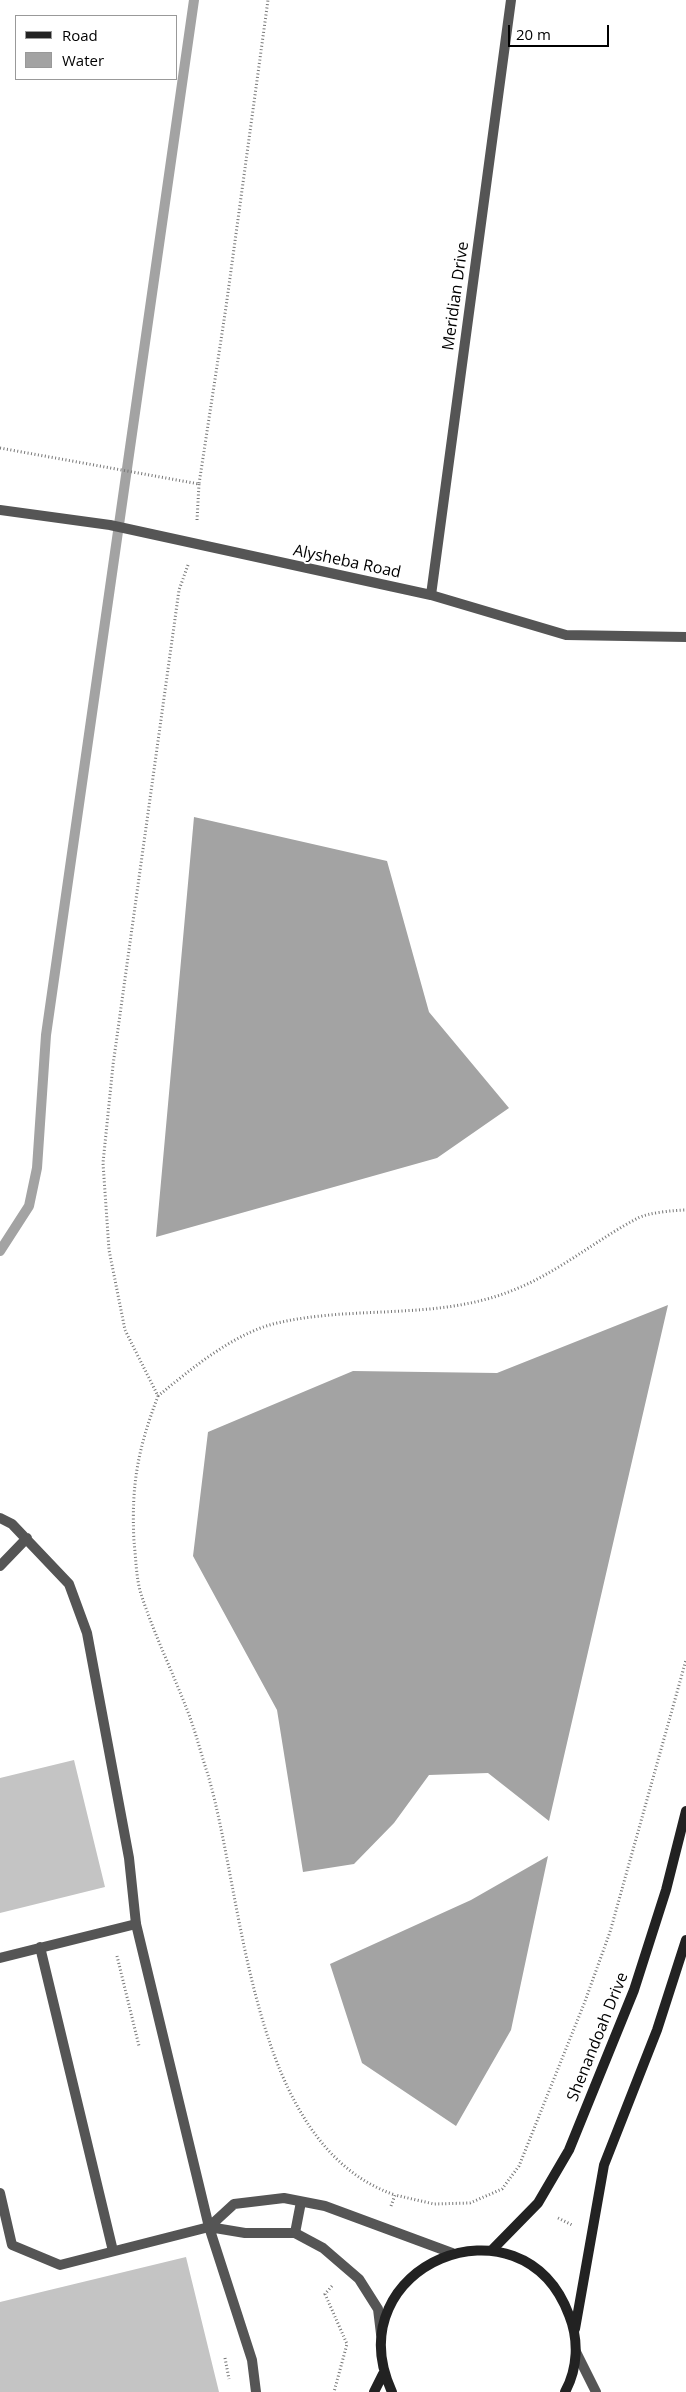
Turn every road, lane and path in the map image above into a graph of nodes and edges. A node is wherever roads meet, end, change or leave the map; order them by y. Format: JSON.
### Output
{"nodes":[{"id":1,"x":268,"y":0,"type":"edge"},
{"id":2,"x":511,"y":0,"type":"edge"},
{"id":3,"x":0,"y":448,"type":"edge"},
{"id":4,"x":199,"y":484,"type":"junction"},
{"id":5,"x":0,"y":510,"type":"edge"},
{"id":6,"x":195,"y":544,"type":"junction"},
{"id":7,"x":431,"y":595,"type":"junction"},
{"id":8,"x":686,"y":637,"type":"edge"},
{"id":9,"x":686,"y":1210,"type":"edge"},
{"id":10,"x":158,"y":1396,"type":"junction"},
{"id":11,"x":0,"y":1518,"type":"edge"},
{"id":12,"x":27,"y":1538,"type":"junction"},
{"id":13,"x":0,"y":1566,"type":"edge"},
{"id":14,"x":686,"y":1660,"type":"edge"},
{"id":15,"x":686,"y":1811,"type":"edge"},
{"id":16,"x":136,"y":1924,"type":"junction"},
{"id":17,"x":686,"y":1940,"type":"edge"},
{"id":18,"x":40,"y":1947,"type":"junction"},
{"id":19,"x":0,"y":1958,"type":"edge"},
{"id":20,"x":0,"y":2193,"type":"edge"},
{"id":21,"x":395,"y":2195,"type":"junction"},
{"id":22,"x":301,"y":2202,"type":"junction"},
{"id":23,"x":558,"y":2218,"type":"dead end"},
{"id":24,"x":209,"y":2227,"type":"junction"},
{"id":25,"x":576,"y":2227,"type":"dead end"},
{"id":26,"x":384,"y":2228,"type":"junction"},
{"id":27,"x":295,"y":2233,"type":"junction"},
{"id":28,"x":491,"y":2250,"type":"junction"},
{"id":29,"x":113,"y":2251,"type":"junction"},
{"id":30,"x":452,"y":2253,"type":"junction"},
{"id":31,"x":347,"y":2269,"type":"junction"},
{"id":32,"x":574,"y":2329,"type":"junction"},
{"id":33,"x":381,"y":2334,"type":"junction"},
{"id":34,"x":576,"y":2352,"type":"junction"},
{"id":35,"x":383,"y":2374,"type":"junction"},
{"id":36,"x":256,"y":2392,"type":"edge"},
{"id":37,"x":334,"y":2392,"type":"edge"},
{"id":38,"x":374,"y":2392,"type":"edge"},
{"id":39,"x":392,"y":2392,"type":"edge"},
{"id":40,"x":565,"y":2392,"type":"edge"},
{"id":41,"x":596,"y":2392,"type":"edge"}],
"edges":[{"from":1,"to":4,"type":"path"},
{"from":2,"to":7,"type":"street","name":"Meridian Drive"},
{"from":3,"to":4,"type":"path"},
{"from":4,"to":6,"type":"path"},
{"from":5,"to":6,"type":"street","name":"Alysheba Road"},
{"from":6,"to":7,"type":"street","name":"Alysheba Road"},
{"from":6,"to":10,"type":"path"},
{"from":7,"to":8,"type":"street","name":"Alysheba Road"},
{"from":9,"to":10,"type":"path"},
{"from":10,"to":21,"type":"path"},
{"from":11,"to":12,"type":"street"},
{"from":12,"to":13,"type":"street"},
{"from":12,"to":16,"type":"street"},
{"from":14,"to":21,"type":"path"},
{"from":15,"to":28,"type":"street","name":"Shenandoah Drive"},
{"from":16,"to":18,"type":"street"},
{"from":16,"to":24,"type":"street"},
{"from":17,"to":32,"type":"street"},
{"from":18,"to":19,"type":"street"},
{"from":18,"to":29,"type":"street"},
{"from":20,"to":29,"type":"street"},
{"from":21,"to":26,"type":"path"},
{"from":22,"to":24,"type":"street"},
{"from":22,"to":26,"type":"street"},
{"from":22,"to":27,"type":"street"},
{"from":23,"to":25,"type":"path"},
{"from":24,"to":27,"type":"street"},
{"from":24,"to":29,"type":"street"},
{"from":24,"to":36,"type":"street"},
{"from":26,"to":30,"type":"street"},
{"from":27,"to":31,"type":"street"},
{"from":28,"to":30,"type":"street"},
{"from":28,"to":32,"type":"street"},
{"from":30,"to":33,"type":"street"},
{"from":31,"to":33,"type":"street"},
{"from":31,"to":37,"type":"path"},
{"from":32,"to":34,"type":"street"},
{"from":33,"to":35,"type":"street"},
{"from":34,"to":40,"type":"street"},
{"from":34,"to":41,"type":"street"},
{"from":35,"to":38,"type":"street"},
{"from":35,"to":39,"type":"street"}]}
